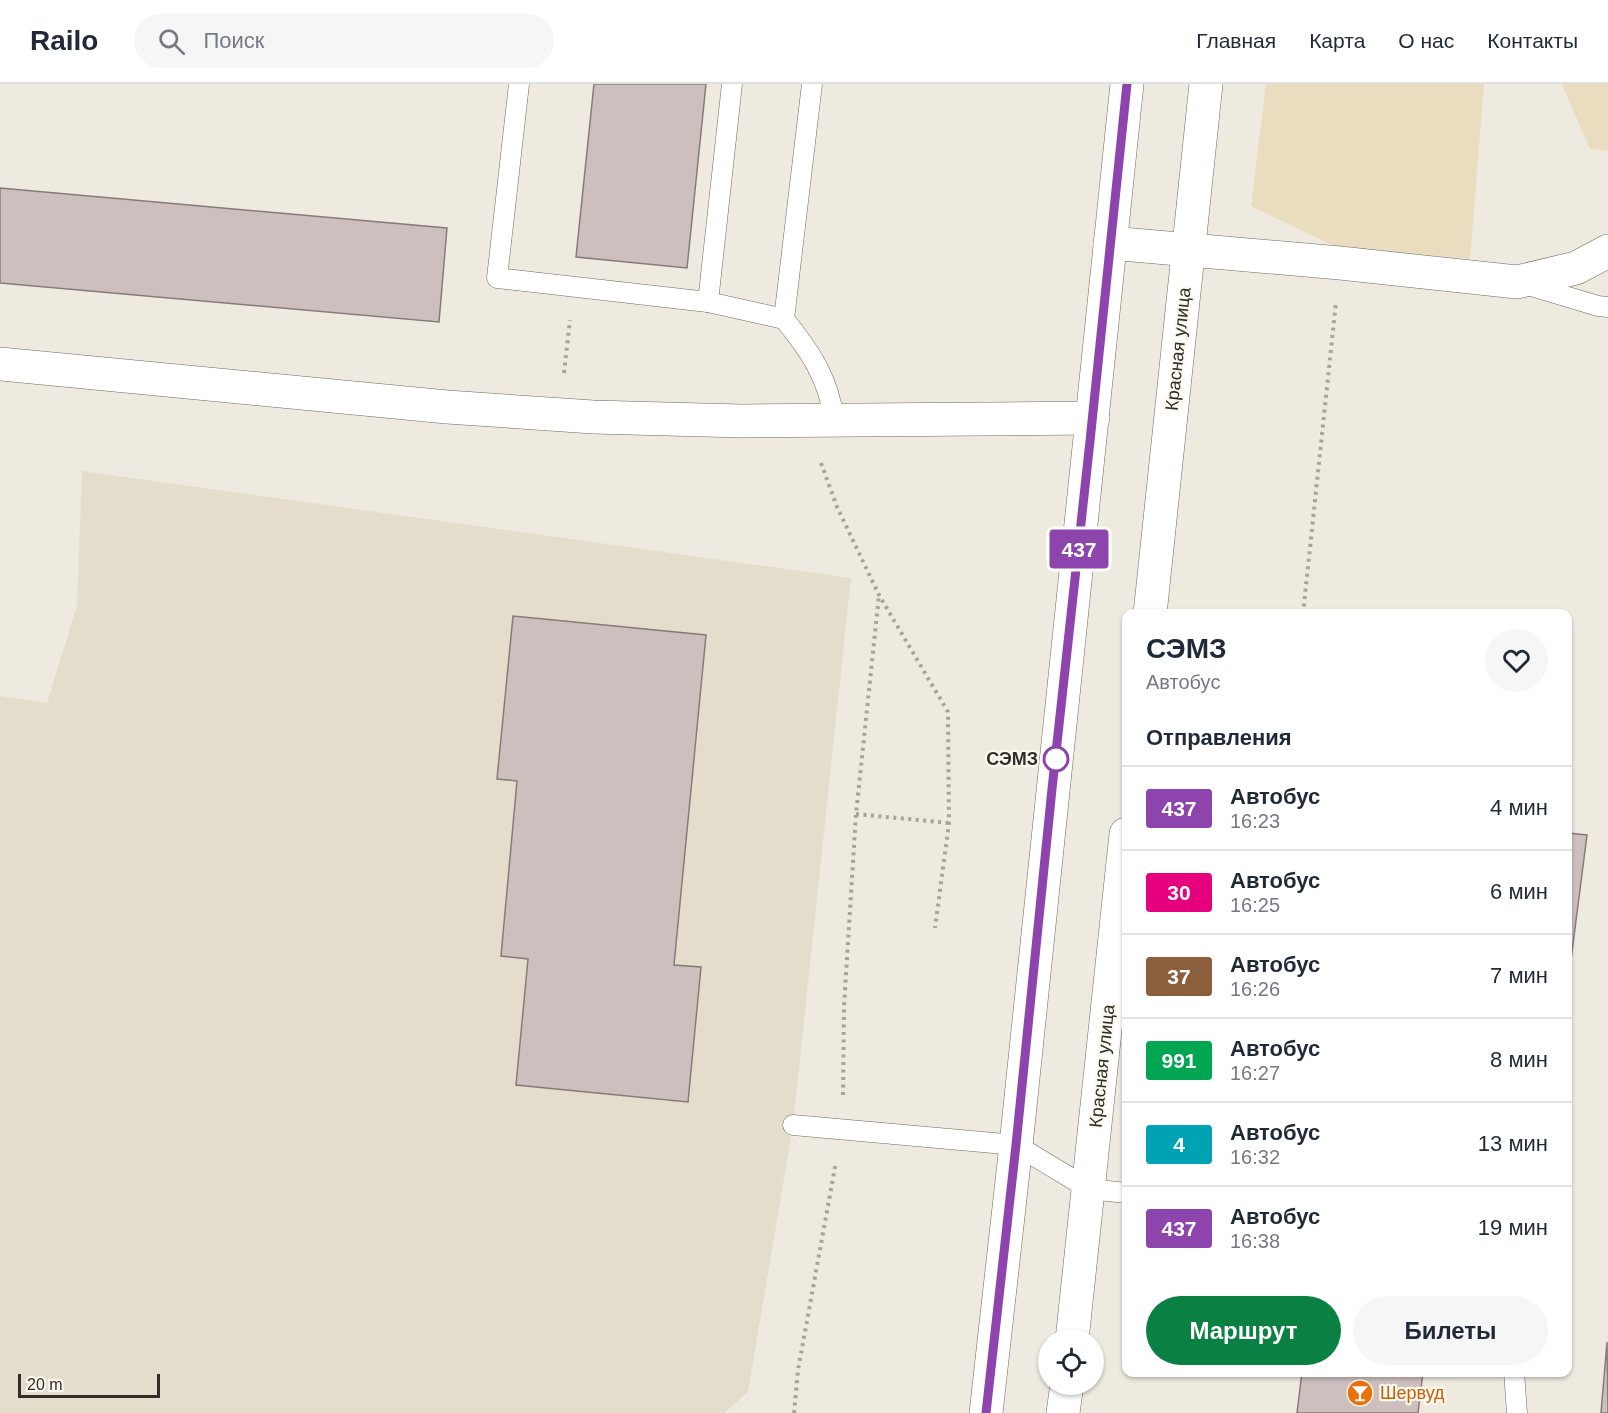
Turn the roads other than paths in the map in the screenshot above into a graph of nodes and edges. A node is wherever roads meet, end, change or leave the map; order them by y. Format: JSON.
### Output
{"nodes":[{"id":1,"x":519,"y":84,"type":"edge"},
{"id":2,"x":732,"y":84,"type":"edge"},
{"id":3,"x":812,"y":84,"type":"edge"},
{"id":4,"x":1127,"y":84,"type":"edge"},
{"id":5,"x":1206,"y":84,"type":"edge"},
{"id":6,"x":1110,"y":243,"type":"junction"},
{"id":7,"x":1188,"y":250,"type":"junction"},
{"id":8,"x":1608,"y":251,"type":"edge"},
{"id":9,"x":1517,"y":282,"type":"junction"},
{"id":10,"x":708,"y":302,"type":"junction"},
{"id":11,"x":1608,"y":307,"type":"edge"},
{"id":12,"x":784,"y":319,"type":"junction"},
{"id":13,"x":0,"y":364,"type":"edge"},
{"id":14,"x":1093,"y":418,"type":"junction"},
{"id":15,"x":819,"y":420,"type":"junction"},
{"id":16,"x":1151,"y":609,"type":"edge"},
{"id":17,"x":1122,"y":872,"type":"edge"},
{"id":18,"x":793,"y":1125,"type":"dead end"},
{"id":19,"x":1016,"y":1145,"type":"junction"},
{"id":20,"x":1089,"y":1189,"type":"junction"},
{"id":21,"x":1122,"y":1193,"type":"edge"},
{"id":22,"x":1073,"y":1329,"type":"edge"},
{"id":23,"x":1514,"y":1377,"type":"edge"},
{"id":24,"x":1066,"y":1395,"type":"edge"},
{"id":25,"x":986,"y":1413,"type":"edge"},
{"id":26,"x":1064,"y":1413,"type":"edge"},
{"id":27,"x":1517,"y":1413,"type":"edge"}],
"edges":[{"from":1,"to":10,"type":"lane"},
{"from":2,"to":10,"type":"lane"},
{"from":3,"to":12,"type":"lane"},
{"from":4,"to":6,"type":"main road"},
{"from":5,"to":7,"type":"main road","name":"Красная улица"},
{"from":6,"to":7,"type":"main road"},
{"from":6,"to":14,"type":"main road"},
{"from":7,"to":9,"type":"main road"},
{"from":7,"to":16,"type":"main road","name":"Красная улица"},
{"from":8,"to":9,"type":"main road"},
{"from":9,"to":11,"type":"lane"},
{"from":10,"to":12,"type":"lane"},
{"from":12,"to":15,"type":"lane"},
{"from":13,"to":15,"type":"main road"},
{"from":14,"to":15,"type":"main road"},
{"from":14,"to":19,"type":"main road"},
{"from":17,"to":20,"type":"main road","name":"Красная улица"},
{"from":18,"to":19,"type":"lane"},
{"from":19,"to":20,"type":"lane"},
{"from":19,"to":25,"type":"main road"},
{"from":20,"to":21,"type":"lane"},
{"from":20,"to":22,"type":"main road","name":"Красная улица"},
{"from":23,"to":27,"type":"lane"},
{"from":24,"to":26,"type":"main road"}]}
